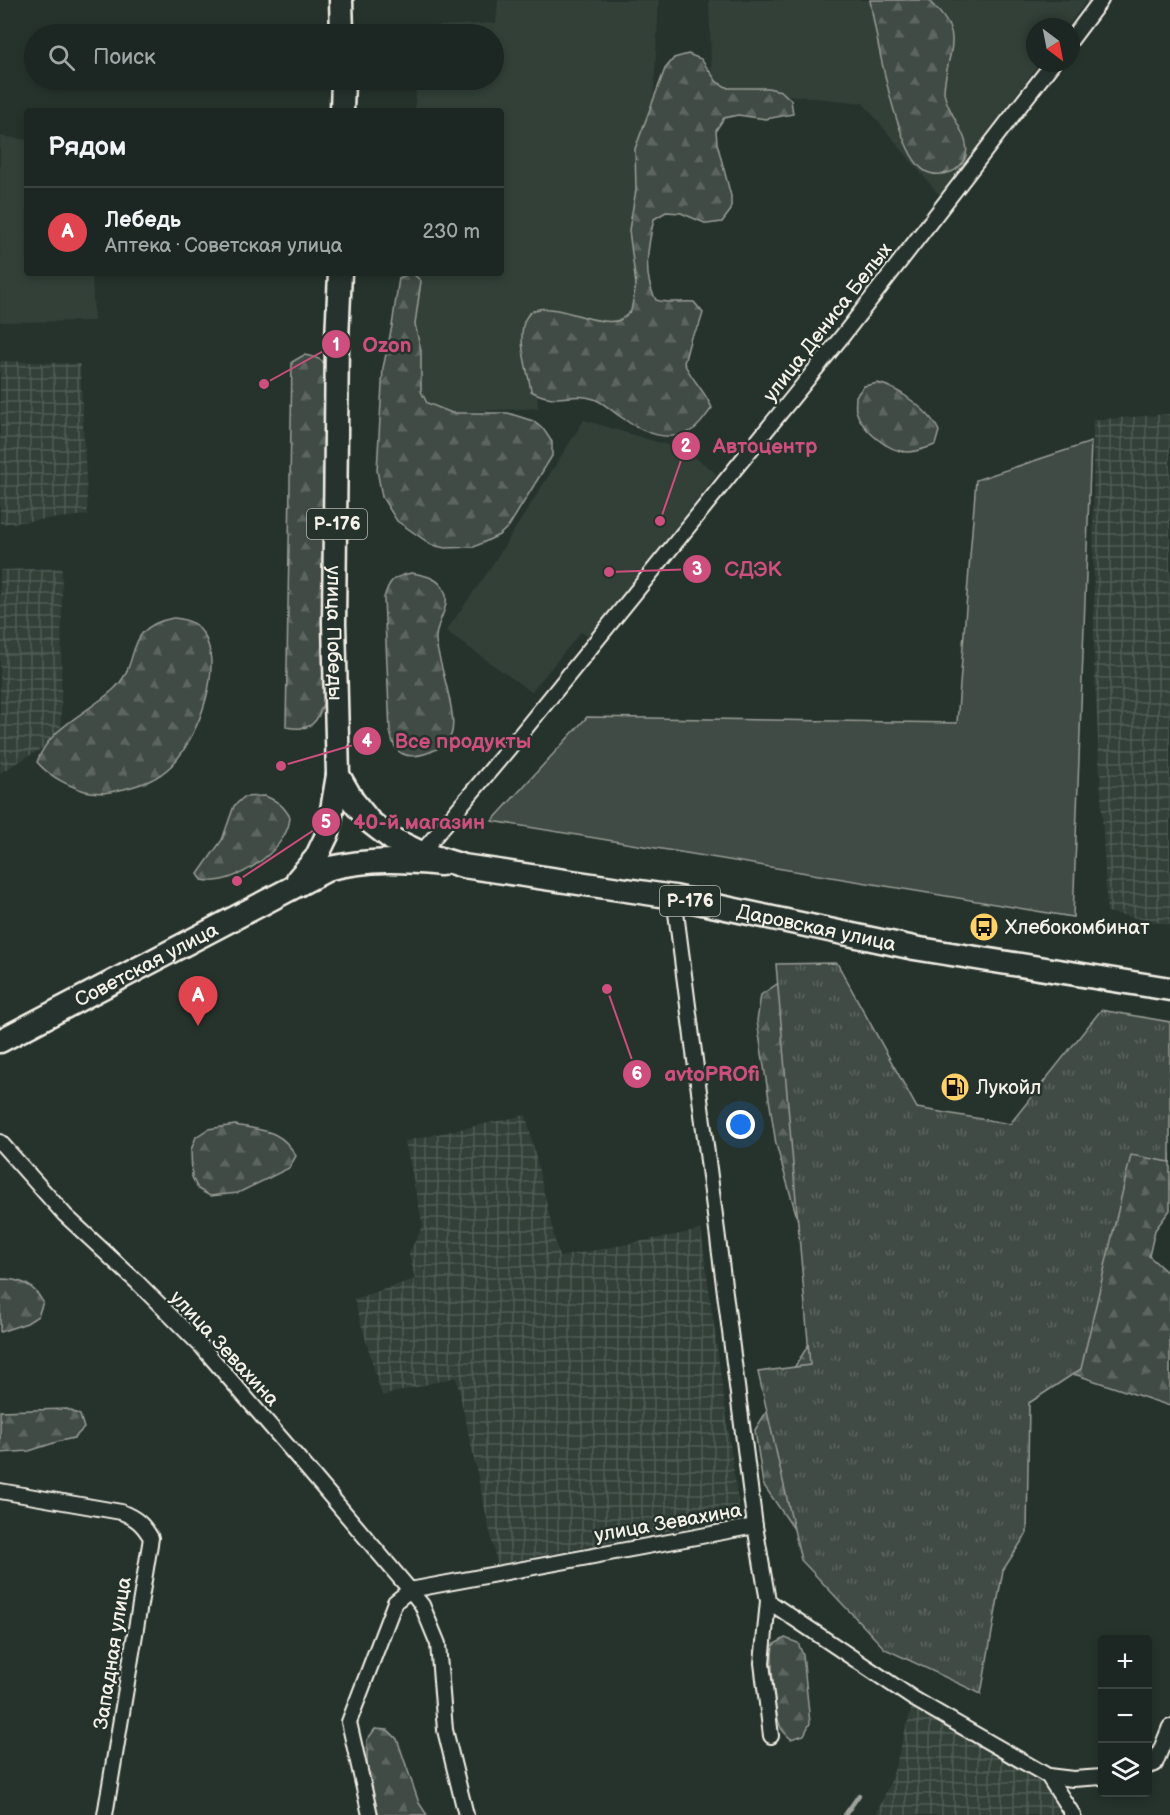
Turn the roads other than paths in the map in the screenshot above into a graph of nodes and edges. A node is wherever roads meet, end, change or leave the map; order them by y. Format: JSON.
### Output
{"nodes":[{"id":1,"x":341,"y":0,"type":"edge"},
{"id":2,"x":1101,"y":0,"type":"edge"},
{"id":3,"x":342,"y":24,"type":"edge"},
{"id":4,"x":1080,"y":28,"type":"edge"},
{"id":5,"x":1046,"y":72,"type":"edge"},
{"id":6,"x":343,"y":90,"type":"edge"},
{"id":7,"x":342,"y":108,"type":"edge"},
{"id":8,"x":340,"y":276,"type":"edge"},
{"id":9,"x":338,"y":776,"type":"junction"},
{"id":10,"x":370,"y":822,"type":"joint"},
{"id":11,"x":328,"y":833,"type":"joint"},
{"id":12,"x":421,"y":853,"type":"junction"},
{"id":13,"x":357,"y":862,"type":"joint"},
{"id":14,"x":463,"y":866,"type":"junction"},
{"id":15,"x":292,"y":887,"type":"junction"},
{"id":16,"x":674,"y":897,"type":"junction"},
{"id":17,"x":1170,"y":989,"type":"edge"},
{"id":18,"x":0,"y":1041,"type":"edge"},
{"id":19,"x":0,"y":1142,"type":"edge"},
{"id":20,"x":0,"y":1491,"type":"edge"},
{"id":21,"x":755,"y":1526,"type":"junction"},
{"id":22,"x":410,"y":1590,"type":"junction"},
{"id":23,"x":768,"y":1601,"type":"junction"},
{"id":24,"x":1170,"y":1727,"type":"edge"},
{"id":25,"x":771,"y":1736,"type":"dead end"},
{"id":26,"x":1152,"y":1765,"type":"edge"},
{"id":27,"x":1048,"y":1776,"type":"junction"},
{"id":28,"x":1098,"y":1777,"type":"edge"},
{"id":29,"x":105,"y":1815,"type":"edge"},
{"id":30,"x":370,"y":1815,"type":"edge"},
{"id":31,"x":466,"y":1815,"type":"edge"},
{"id":32,"x":1073,"y":1815,"type":"edge"}],
"edges":[{"from":1,"to":3,"type":"main road"},
{"from":2,"to":4,"type":"street"},
{"from":5,"to":12,"type":"street","name":"улица Дениса Белых"},
{"from":6,"to":7,"type":"main road"},
{"from":8,"to":9,"type":"main road","name":"улица Победы","number":"Р-176"},
{"from":9,"to":10,"type":"main road","name":"улица Победы","number":"Р-176"},
{"from":9,"to":11,"type":"main road","name":"улица Победы"},
{"from":10,"to":12,"type":"main road","name":"Даровская улица","number":"Р-176"},
{"from":11,"to":15,"type":"main road","name":"Советская улица"},
{"from":12,"to":14,"type":"main road","name":"Даровская улица","number":"Р-176"},
{"from":13,"to":14,"type":"main road","name":"Даровская улица"},
{"from":13,"to":15,"type":"main road","name":"Советская улица"},
{"from":14,"to":16,"type":"main road","name":"Даровская улица","number":"Р-176"},
{"from":15,"to":18,"type":"main road","name":"Советская улица"},
{"from":16,"to":17,"type":"main road","name":"Даровская улица","number":"Р-176"},
{"from":16,"to":21,"type":"street"},
{"from":19,"to":22,"type":"street","name":"улица Зевахина"},
{"from":20,"to":29,"type":"street","name":"Западная улица"},
{"from":21,"to":22,"type":"street","name":"улица Зевахина"},
{"from":21,"to":23,"type":"street"},
{"from":22,"to":30,"type":"street"},
{"from":22,"to":31,"type":"street","name":"улица Зевахина"},
{"from":23,"to":25,"type":"street"},
{"from":23,"to":27,"type":"street"},
{"from":24,"to":26,"type":"street"},
{"from":27,"to":28,"type":"street"},
{"from":27,"to":32,"type":"street"}]}
